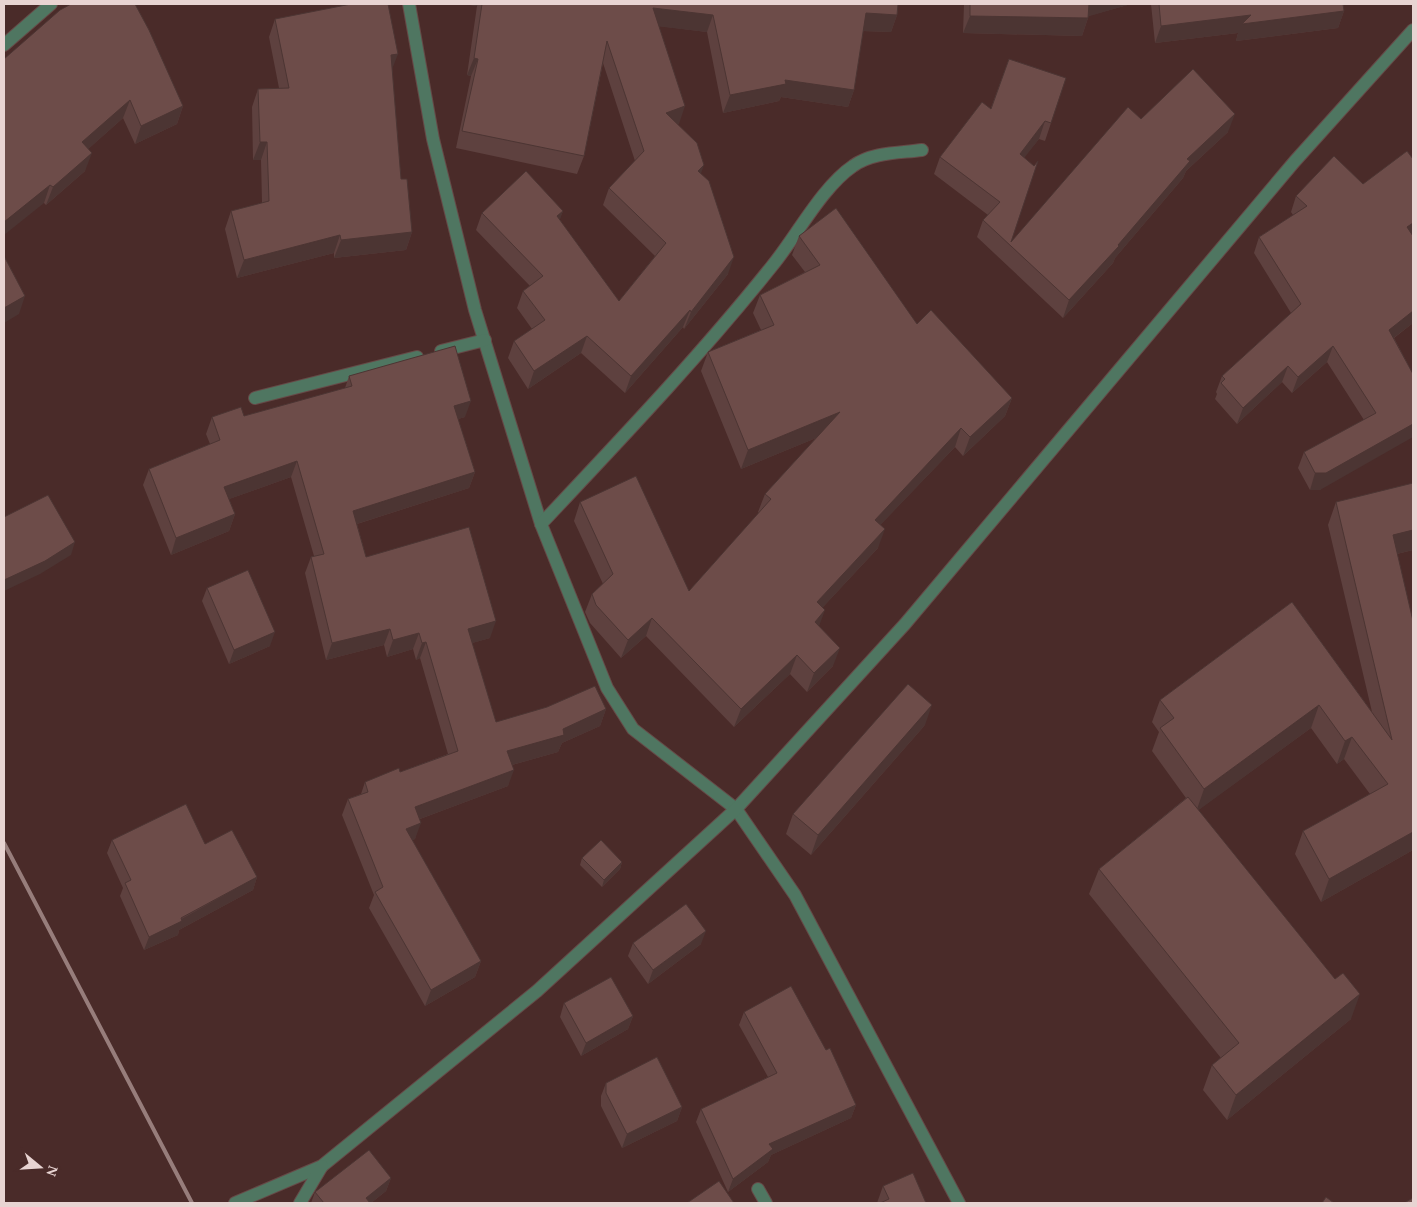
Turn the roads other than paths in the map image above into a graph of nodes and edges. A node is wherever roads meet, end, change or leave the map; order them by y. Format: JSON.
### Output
{"nodes":[{"id":1,"x":51,"y":4,"type":"edge"},
{"id":2,"x":409,"y":4,"type":"edge"},
{"id":3,"x":1413,"y":30,"type":"edge"},
{"id":4,"x":4,"y":44,"type":"edge"},
{"id":5,"x":922,"y":150,"type":"dead end"},
{"id":6,"x":484,"y":340,"type":"junction"},
{"id":7,"x":255,"y":398,"type":"dead end"},
{"id":8,"x":541,"y":524,"type":"junction"},
{"id":9,"x":736,"y":809,"type":"junction"},
{"id":10,"x":322,"y":1166,"type":"junction"},
{"id":11,"x":758,"y":1189,"type":"dead end"},
{"id":12,"x":235,"y":1203,"type":"edge"},
{"id":13,"x":300,"y":1203,"type":"edge"},
{"id":14,"x":766,"y":1203,"type":"edge"},
{"id":15,"x":959,"y":1203,"type":"edge"}],
"edges":[{"from":1,"to":4,"type":"street"},
{"from":2,"to":6,"type":"street"},
{"from":3,"to":9,"type":"street"},
{"from":5,"to":8,"type":"street"},
{"from":6,"to":7,"type":"street"},
{"from":6,"to":8,"type":"street"},
{"from":8,"to":9,"type":"street"},
{"from":9,"to":10,"type":"street"},
{"from":9,"to":15,"type":"street"},
{"from":10,"to":12,"type":"street"},
{"from":10,"to":13,"type":"street"},
{"from":11,"to":14,"type":"street"}]}
